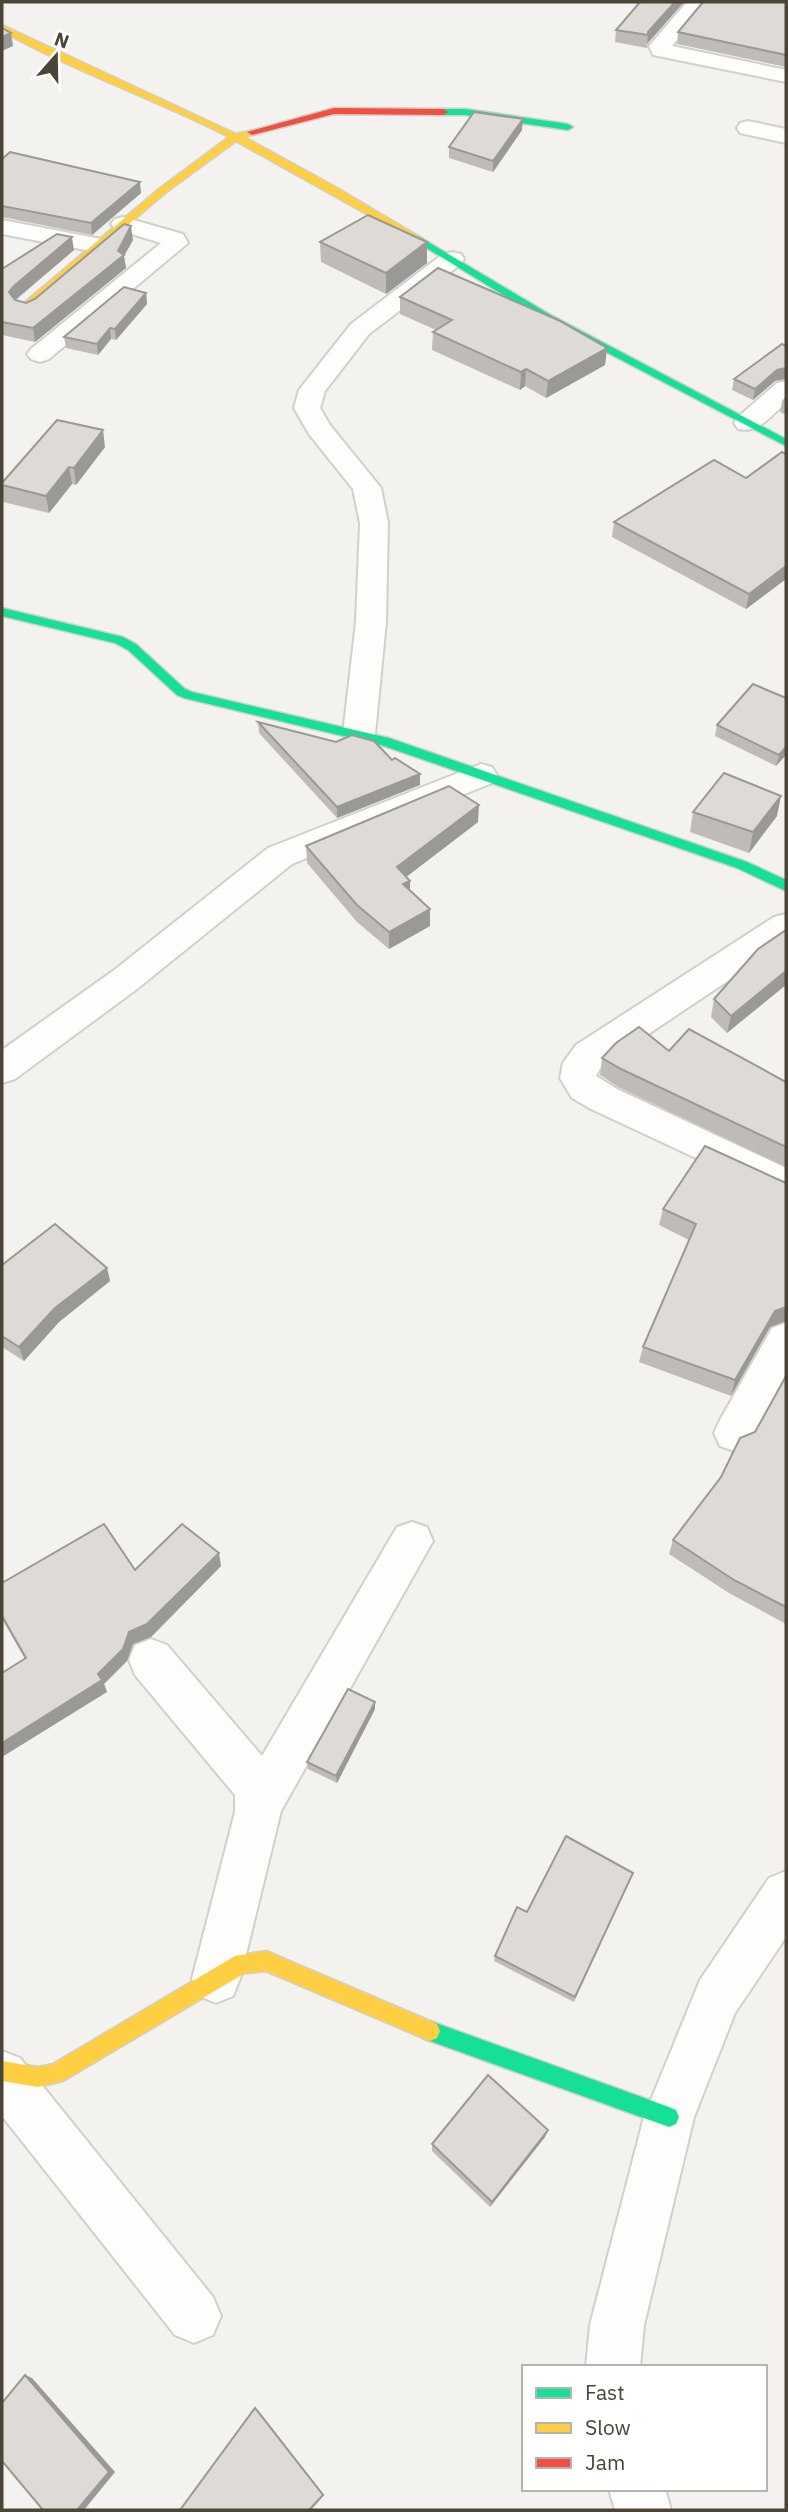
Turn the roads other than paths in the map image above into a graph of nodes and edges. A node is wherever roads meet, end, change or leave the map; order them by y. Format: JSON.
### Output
{"nodes":[{"id":1,"x":698,"y":2,"type":"edge"},
{"id":2,"x":2,"y":28,"type":"edge"},
{"id":3,"x":786,"y":76,"type":"edge"},
{"id":4,"x":568,"y":127,"type":"dead end"},
{"id":5,"x":748,"y":128,"type":"dead end"},
{"id":6,"x":786,"y":136,"type":"edge"},
{"id":7,"x":235,"y":137,"type":"junction"},
{"id":8,"x":123,"y":224,"type":"junction"},
{"id":9,"x":2,"y":227,"type":"edge"},
{"id":10,"x":96,"y":245,"type":"junction"},
{"id":11,"x":452,"y":259,"type":"junction"},
{"id":12,"x":27,"y":306,"type":"edge"},
{"id":13,"x":40,"y":354,"type":"dead end"},
{"id":14,"x":786,"y":390,"type":"edge"},
{"id":15,"x":747,"y":423,"type":"junction"},
{"id":16,"x":786,"y":443,"type":"edge"},
{"id":17,"x":2,"y":612,"type":"edge"},
{"id":18,"x":359,"y":734,"type":"junction"},
{"id":19,"x":481,"y":775,"type":"junction"},
{"id":20,"x":786,"y":886,"type":"edge"},
{"id":21,"x":786,"y":926,"type":"edge"},
{"id":22,"x":2,"y":1069,"type":"edge"},
{"id":23,"x":786,"y":1185,"type":"edge"},
{"id":24,"x":786,"y":1340,"type":"edge"},
{"id":25,"x":734,"y":1433,"type":"dead end"},
{"id":26,"x":412,"y":1541,"type":"dead end"},
{"id":27,"x":151,"y":1660,"type":"dead end"},
{"id":28,"x":260,"y":1803,"type":"junction"},
{"id":29,"x":786,"y":1895,"type":"edge"},
{"id":30,"x":216,"y":1979,"type":"junction"},
{"id":31,"x":2,"y":2074,"type":"edge"},
{"id":32,"x":669,"y":2117,"type":"junction"},
{"id":33,"x":194,"y":2316,"type":"dead end"},
{"id":34,"x":613,"y":2365,"type":"edge"},
{"id":35,"x":637,"y":2491,"type":"edge"},
{"id":36,"x":643,"y":2510,"type":"edge"}],
"edges":[{"from":1,"to":3,"type":"street"},
{"from":2,"to":7,"type":"street"},
{"from":4,"to":7,"type":"street"},
{"from":5,"to":6,"type":"street"},
{"from":7,"to":8,"type":"street"},
{"from":7,"to":11,"type":"street"},
{"from":8,"to":10,"type":"street"},
{"from":8,"to":13,"type":"street"},
{"from":9,"to":10,"type":"street"},
{"from":10,"to":12,"type":"street"},
{"from":11,"to":15,"type":"street"},
{"from":11,"to":18,"type":"street"},
{"from":14,"to":15,"type":"street"},
{"from":15,"to":16,"type":"street"},
{"from":17,"to":18,"type":"street"},
{"from":18,"to":19,"type":"street"},
{"from":19,"to":20,"type":"street"},
{"from":19,"to":22,"type":"street"},
{"from":21,"to":23,"type":"street"},
{"from":24,"to":25,"type":"street"},
{"from":26,"to":28,"type":"street"},
{"from":27,"to":28,"type":"street"},
{"from":28,"to":30,"type":"street"},
{"from":29,"to":32,"type":"street"},
{"from":30,"to":31,"type":"street"},
{"from":30,"to":32,"type":"street"},
{"from":31,"to":33,"type":"street"},
{"from":32,"to":34,"type":"street"},
{"from":35,"to":36,"type":"street"}]}
